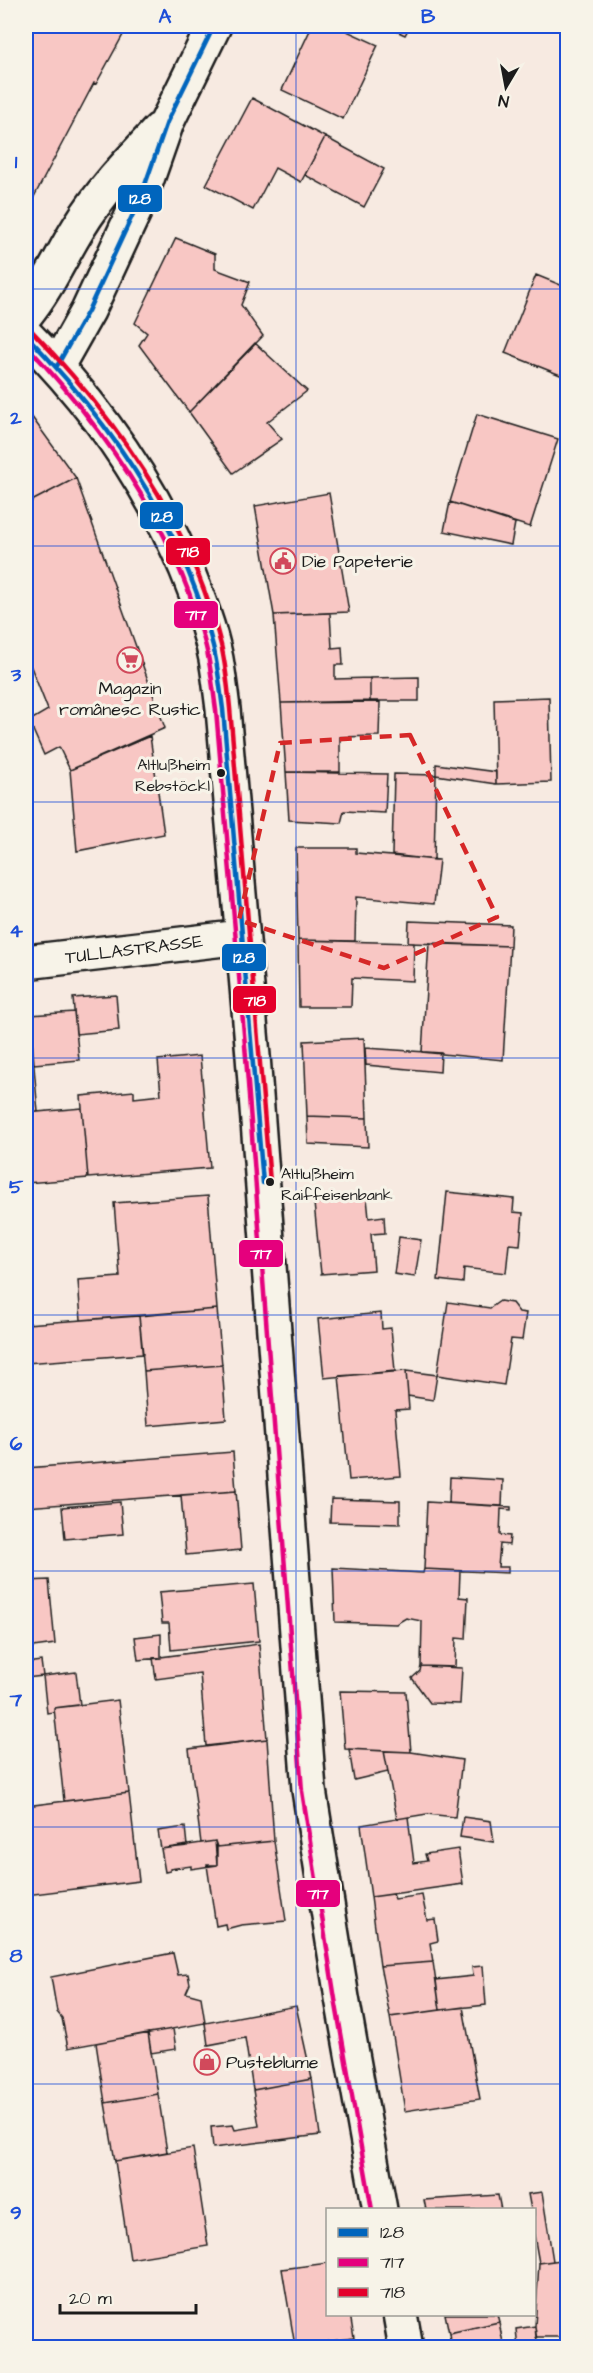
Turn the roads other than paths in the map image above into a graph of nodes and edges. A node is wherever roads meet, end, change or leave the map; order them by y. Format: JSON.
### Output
{"nodes":[{"id":1,"x":214,"y":26,"type":"edge"},
{"id":2,"x":167,"y":122,"type":"junction"},
{"id":3,"x":26,"y":314,"type":"edge"},
{"id":4,"x":26,"y":335,"type":"edge"},
{"id":5,"x":57,"y":366,"type":"junction"},
{"id":6,"x":242,"y":937,"type":"junction"},
{"id":7,"x":26,"y":962,"type":"edge"},
{"id":8,"x":380,"y":2208,"type":"edge"},
{"id":9,"x":400,"y":2316,"type":"edge"},
{"id":10,"x":406,"y":2348,"type":"edge"}],
"edges":[{"from":1,"to":2,"type":"street"},
{"from":2,"to":3,"type":"street"},
{"from":2,"to":5,"type":"street"},
{"from":4,"to":5,"type":"street"},
{"from":5,"to":6,"type":"street"},
{"from":6,"to":7,"type":"street","name":"TULLASTRASSE"},
{"from":6,"to":8,"type":"street"},
{"from":9,"to":10,"type":"street"}]}
